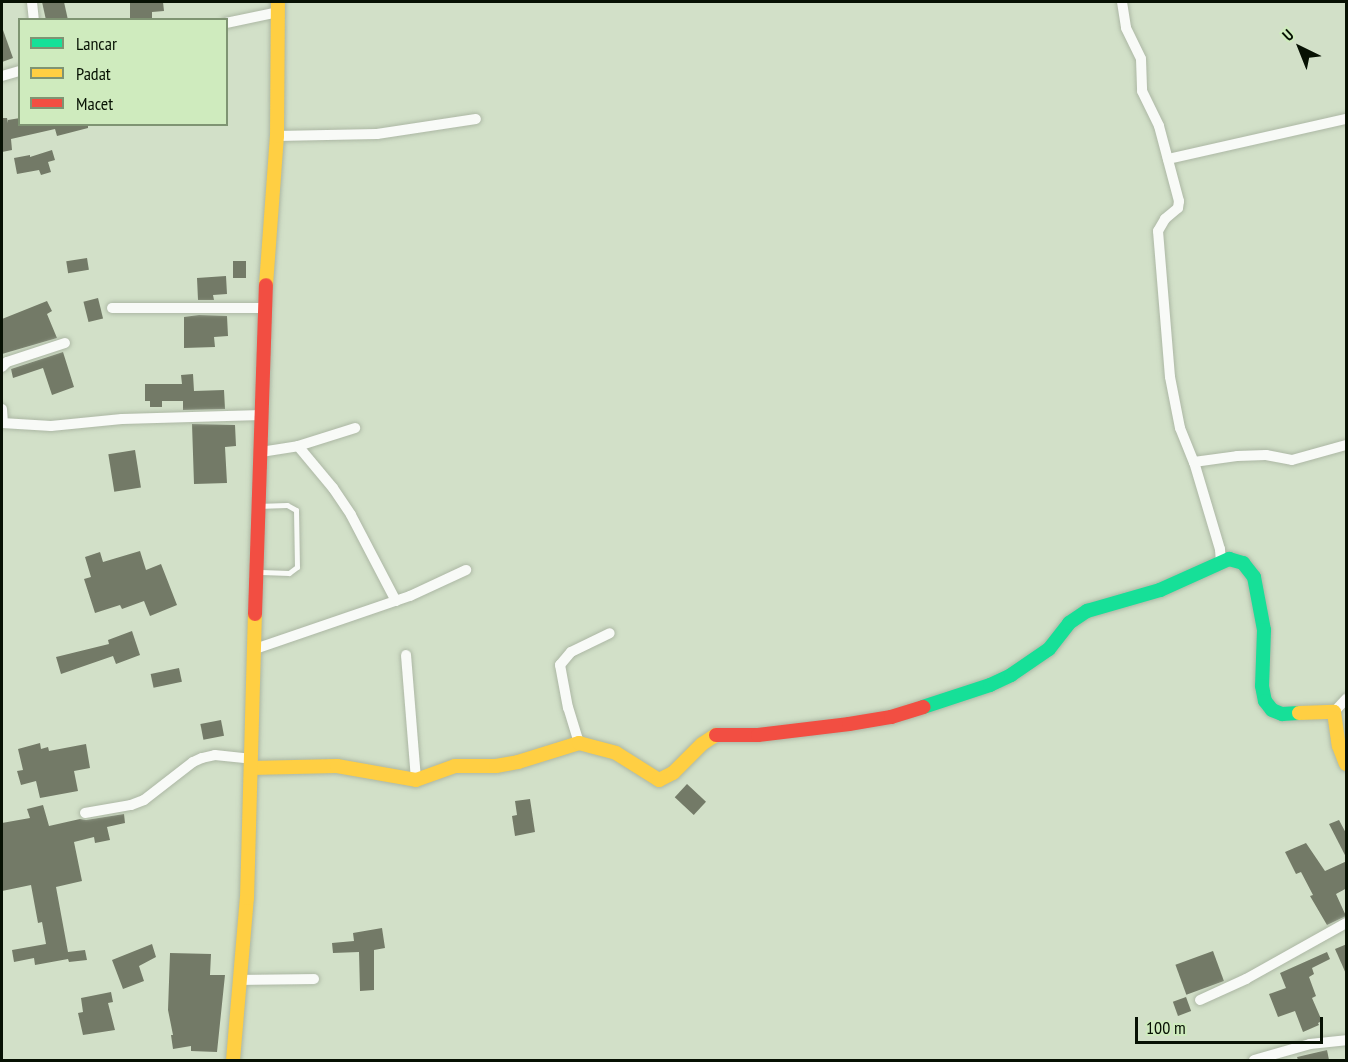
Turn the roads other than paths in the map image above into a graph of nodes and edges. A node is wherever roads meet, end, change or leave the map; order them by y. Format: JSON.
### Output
{"nodes":[{"id":1,"x":32,"y":2,"type":"edge"},
{"id":2,"x":1122,"y":2,"type":"edge"},
{"id":3,"x":278,"y":7,"type":"edge"},
{"id":4,"x":34,"y":18,"type":"edge"},
{"id":5,"x":228,"y":22,"type":"edge"},
{"id":6,"x":18,"y":72,"type":"edge"},
{"id":7,"x":2,"y":76,"type":"edge"},
{"id":8,"x":476,"y":118,"type":"dead end"},
{"id":9,"x":1347,"y":119,"type":"edge"},
{"id":10,"x":277,"y":136,"type":"junction"},
{"id":11,"x":1168,"y":159,"type":"junction"},
{"id":12,"x":112,"y":308,"type":"dead end"},
{"id":13,"x":264,"y":308,"type":"junction"},
{"id":14,"x":65,"y":343,"type":"dead end"},
{"id":15,"x":2,"y":367,"type":"edge"},
{"id":16,"x":2,"y":409,"type":"edge"},
{"id":17,"x":263,"y":415,"type":"junction"},
{"id":18,"x":2,"y":423,"type":"edge"},
{"id":19,"x":355,"y":428,"type":"dead end"},
{"id":20,"x":1347,"y":445,"type":"edge"},
{"id":21,"x":298,"y":447,"type":"junction"},
{"id":22,"x":261,"y":452,"type":"junction"},
{"id":23,"x":1194,"y":462,"type":"junction"},
{"id":24,"x":259,"y":506,"type":"junction"},
{"id":25,"x":1221,"y":563,"type":"junction"},
{"id":26,"x":466,"y":570,"type":"dead end"},
{"id":27,"x":257,"y":572,"type":"junction"},
{"id":28,"x":396,"y":600,"type":"junction"},
{"id":29,"x":610,"y":633,"type":"dead end"},
{"id":30,"x":255,"y":649,"type":"junction"},
{"id":31,"x":406,"y":655,"type":"dead end"},
{"id":32,"x":1347,"y":699,"type":"edge"},
{"id":33,"x":1334,"y":712,"type":"junction"},
{"id":34,"x":579,"y":743,"type":"junction"},
{"id":35,"x":252,"y":764,"type":"junction"},
{"id":36,"x":1347,"y":764,"type":"edge"},
{"id":37,"x":416,"y":780,"type":"junction"},
{"id":38,"x":85,"y":813,"type":"dead end"},
{"id":39,"x":1347,"y":923,"type":"edge"},
{"id":40,"x":314,"y":979,"type":"dead end"},
{"id":41,"x":240,"y":980,"type":"junction"},
{"id":42,"x":1200,"y":1000,"type":"dead end"},
{"id":43,"x":1347,"y":1040,"type":"edge"},
{"id":44,"x":233,"y":1060,"type":"edge"},
{"id":45,"x":1254,"y":1060,"type":"edge"}],
"edges":[{"from":1,"to":4,"type":"street"},
{"from":2,"to":11,"type":"street"},
{"from":3,"to":5,"type":"street"},
{"from":3,"to":10,"type":"main road"},
{"from":6,"to":7,"type":"street"},
{"from":8,"to":10,"type":"street"},
{"from":9,"to":11,"type":"street"},
{"from":10,"to":13,"type":"main road"},
{"from":11,"to":23,"type":"street"},
{"from":12,"to":13,"type":"street"},
{"from":13,"to":17,"type":"main road"},
{"from":14,"to":15,"type":"street"},
{"from":16,"to":18,"type":"street"},
{"from":17,"to":18,"type":"street"},
{"from":17,"to":22,"type":"main road"},
{"from":19,"to":21,"type":"street"},
{"from":20,"to":23,"type":"street"},
{"from":21,"to":22,"type":"street"},
{"from":21,"to":28,"type":"street"},
{"from":22,"to":24,"type":"main road"},
{"from":23,"to":25,"type":"street"},
{"from":24,"to":27,"type":"main road"},
{"from":24,"to":27,"type":"lane"},
{"from":25,"to":33,"type":"main road"},
{"from":25,"to":34,"type":"main road"},
{"from":26,"to":28,"type":"street"},
{"from":27,"to":30,"type":"main road"},
{"from":28,"to":30,"type":"street"},
{"from":29,"to":34,"type":"street"},
{"from":30,"to":35,"type":"main road"},
{"from":31,"to":37,"type":"street"},
{"from":32,"to":33,"type":"street"},
{"from":33,"to":36,"type":"main road"},
{"from":34,"to":37,"type":"main road"},
{"from":35,"to":37,"type":"main road"},
{"from":35,"to":38,"type":"street"},
{"from":35,"to":41,"type":"main road"},
{"from":39,"to":42,"type":"street"},
{"from":40,"to":41,"type":"street"},
{"from":41,"to":44,"type":"main road"},
{"from":43,"to":45,"type":"street"}]}
